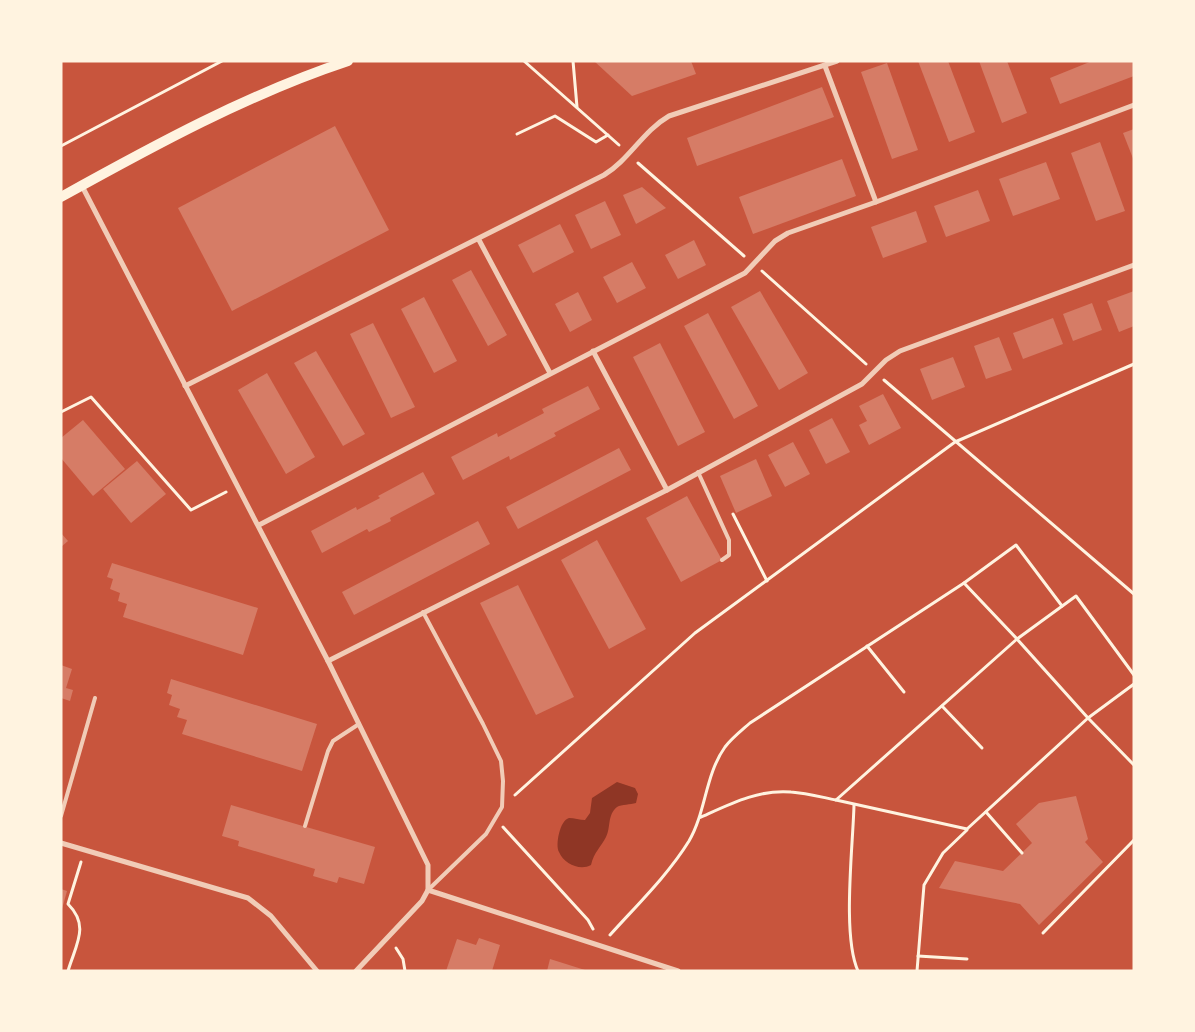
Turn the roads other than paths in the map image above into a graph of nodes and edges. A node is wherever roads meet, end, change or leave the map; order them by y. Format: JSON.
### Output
{"nodes":[{"id":1,"x":348,"y":61,"type":"edge"},
{"id":2,"x":837,"y":61,"type":"edge"},
{"id":3,"x":825,"y":66,"type":"junction"},
{"id":4,"x":1134,"y":105,"type":"edge"},
{"id":5,"x":82,"y":186,"type":"junction"},
{"id":6,"x":61,"y":197,"type":"edge"},
{"id":7,"x":876,"y":202,"type":"junction"},
{"id":8,"x":479,"y":240,"type":"junction"},
{"id":9,"x":1134,"y":264,"type":"edge"},
{"id":10,"x":593,"y":351,"type":"junction"},
{"id":11,"x":550,"y":373,"type":"junction"},
{"id":12,"x":185,"y":386,"type":"junction"},
{"id":13,"x":698,"y":472,"type":"junction"},
{"id":14,"x":667,"y":490,"type":"junction"},
{"id":15,"x":259,"y":525,"type":"junction"},
{"id":16,"x":722,"y":560,"type":"dead end"},
{"id":17,"x":423,"y":612,"type":"junction"},
{"id":18,"x":328,"y":661,"type":"junction"},
{"id":19,"x":95,"y":698,"type":"dead end"},
{"id":20,"x":359,"y":724,"type":"junction"},
{"id":21,"x":61,"y":816,"type":"edge"},
{"id":22,"x":305,"y":826,"type":"dead end"},
{"id":23,"x":61,"y":843,"type":"edge"},
{"id":24,"x":428,"y":890,"type":"junction"},
{"id":25,"x":317,"y":971,"type":"edge"},
{"id":26,"x":356,"y":971,"type":"edge"},
{"id":27,"x":678,"y":971,"type":"edge"}],
"edges":[{"from":1,"to":5,"type":"main road"},
{"from":2,"to":3,"type":"street"},
{"from":3,"to":7,"type":"street"},
{"from":3,"to":8,"type":"street"},
{"from":4,"to":7,"type":"street"},
{"from":5,"to":6,"type":"main road"},
{"from":5,"to":12,"type":"street"},
{"from":7,"to":10,"type":"street"},
{"from":8,"to":11,"type":"street"},
{"from":8,"to":12,"type":"street"},
{"from":9,"to":13,"type":"street"},
{"from":10,"to":11,"type":"street"},
{"from":10,"to":14,"type":"street"},
{"from":11,"to":15,"type":"street"},
{"from":12,"to":15,"type":"street"},
{"from":13,"to":14,"type":"street"},
{"from":13,"to":16,"type":"lane"},
{"from":14,"to":17,"type":"street"},
{"from":15,"to":18,"type":"street"},
{"from":17,"to":18,"type":"street"},
{"from":17,"to":24,"type":"lane"},
{"from":18,"to":20,"type":"street"},
{"from":19,"to":21,"type":"lane"},
{"from":20,"to":22,"type":"lane"},
{"from":20,"to":24,"type":"street"},
{"from":23,"to":25,"type":"street"},
{"from":24,"to":26,"type":"street"},
{"from":24,"to":27,"type":"street"}]}
